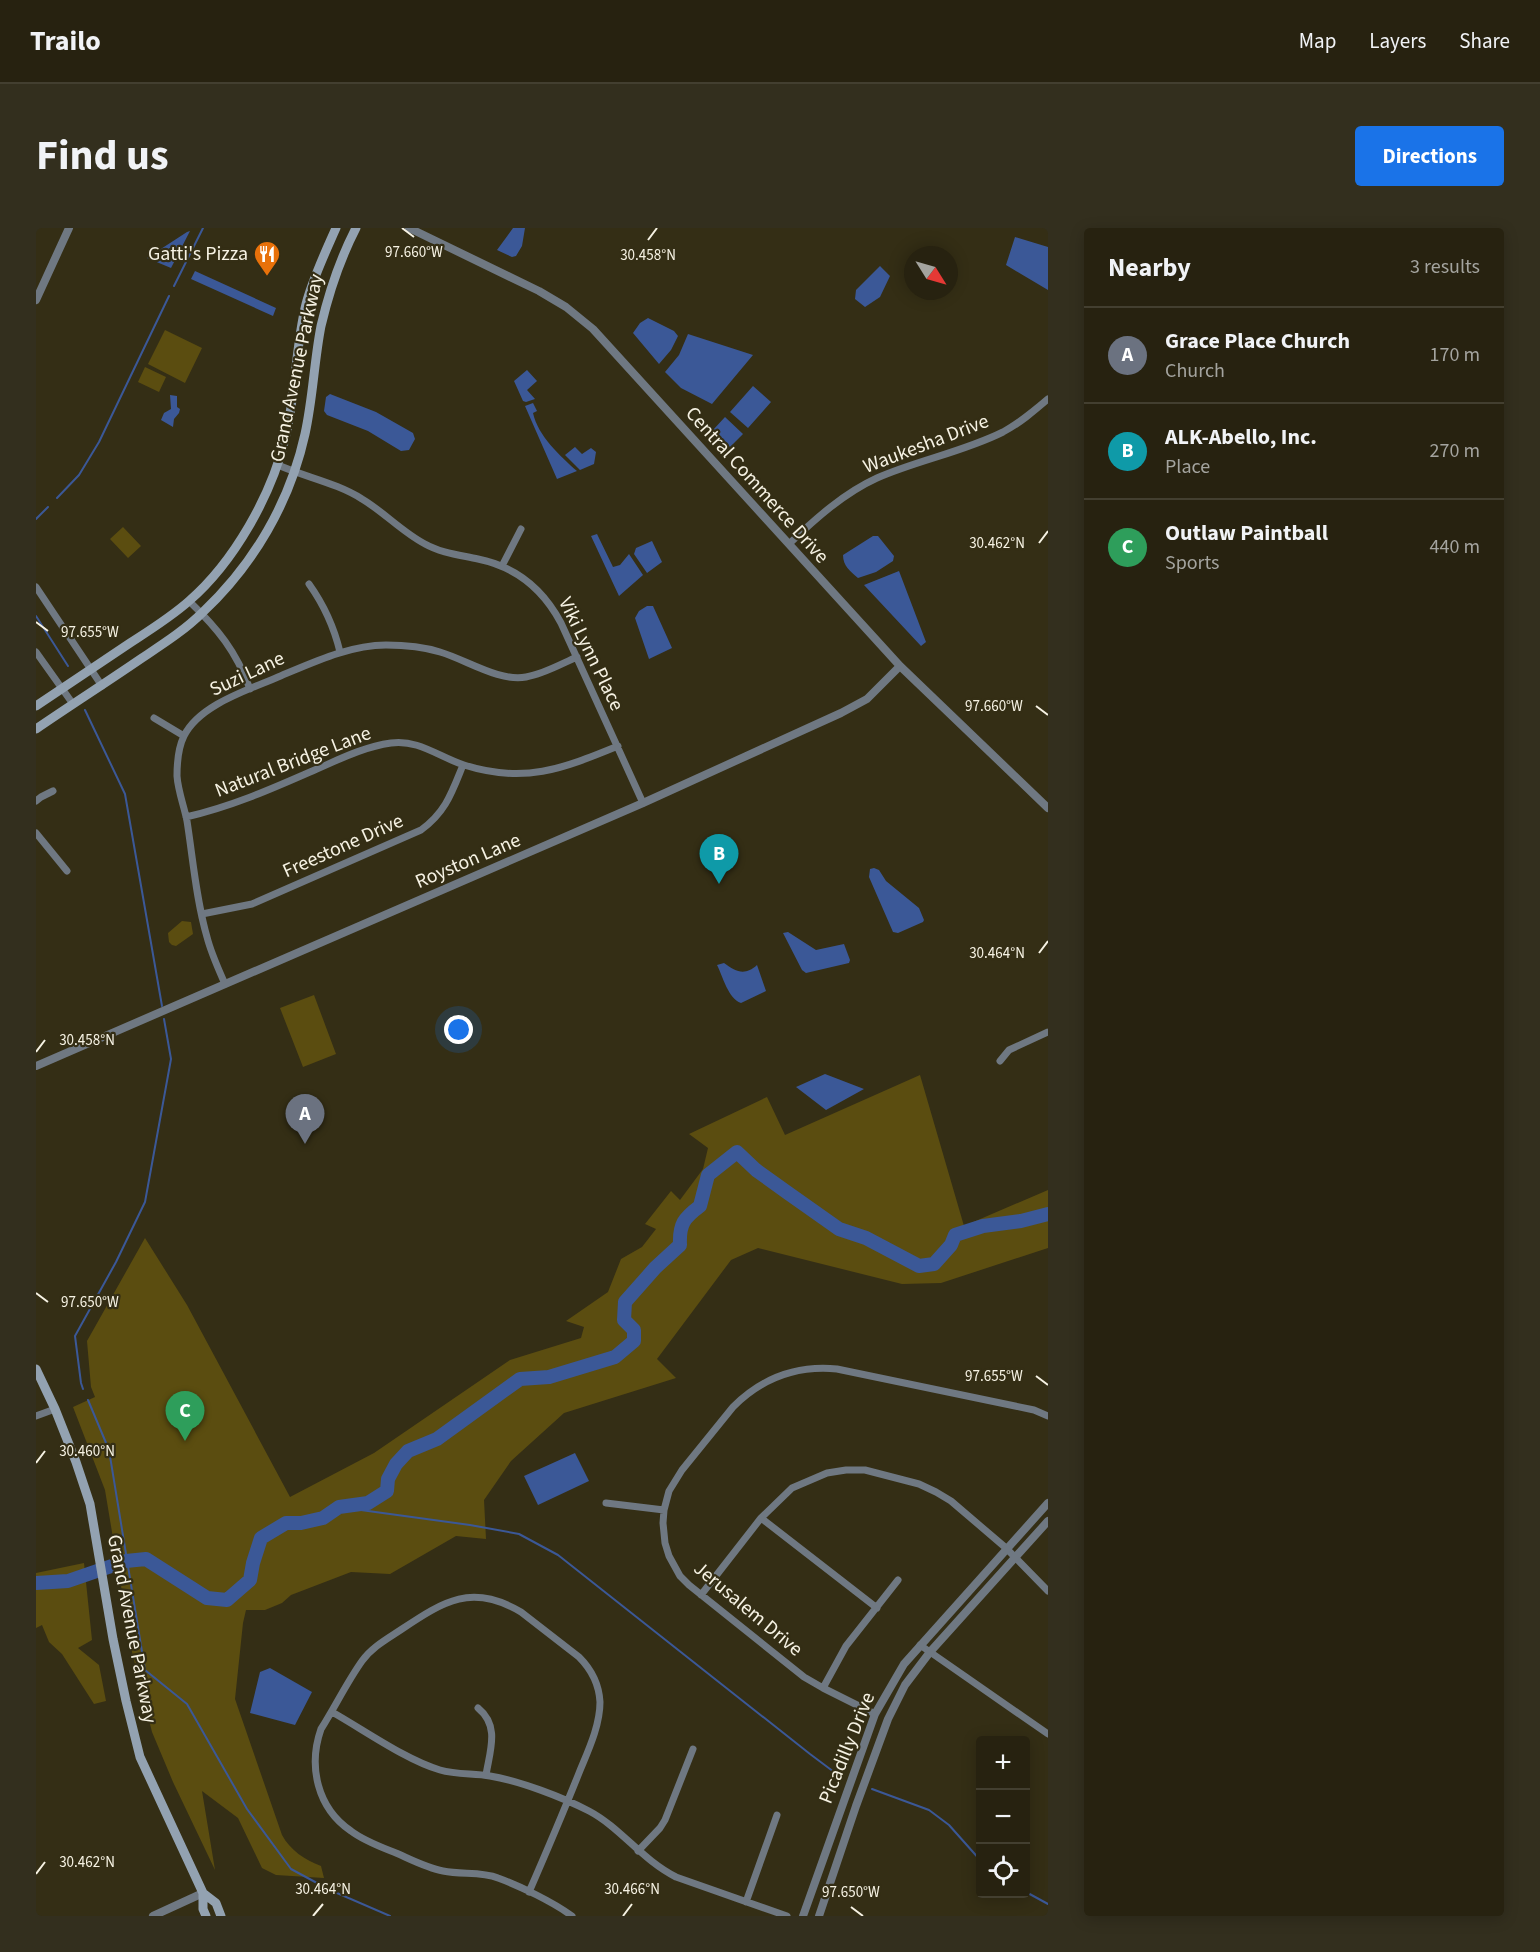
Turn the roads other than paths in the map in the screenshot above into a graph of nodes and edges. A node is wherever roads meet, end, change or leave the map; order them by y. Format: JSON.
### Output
{"nodes":[{"id":1,"x":69,"y":228,"type":"edge"},
{"id":2,"x":336,"y":228,"type":"edge"},
{"id":3,"x":356,"y":228,"type":"edge"},
{"id":4,"x":409,"y":228,"type":"edge"},
{"id":5,"x":36,"y":300,"type":"edge"},
{"id":6,"x":1048,"y":399,"type":"edge"},
{"id":7,"x":278,"y":465,"type":"junction"},
{"id":8,"x":294,"y":472,"type":"junction"},
{"id":9,"x":521,"y":529,"type":"dead end"},
{"id":10,"x":789,"y":544,"type":"junction"},
{"id":11,"x":502,"y":566,"type":"junction"},
{"id":12,"x":309,"y":584,"type":"dead end"},
{"id":13,"x":36,"y":587,"type":"edge"},
{"id":14,"x":189,"y":601,"type":"junction"},
{"id":15,"x":202,"y":613,"type":"junction"},
{"id":16,"x":36,"y":652,"type":"edge"},
{"id":17,"x":340,"y":652,"type":"junction"},
{"id":18,"x":576,"y":657,"type":"junction"},
{"id":19,"x":900,"y":666,"type":"junction"},
{"id":20,"x":92,"y":669,"type":"junction"},
{"id":21,"x":102,"y":686,"type":"junction"},
{"id":22,"x":62,"y":688,"type":"junction"},
{"id":23,"x":250,"y":689,"type":"junction"},
{"id":24,"x":73,"y":704,"type":"junction"},
{"id":25,"x":36,"y":706,"type":"edge"},
{"id":26,"x":154,"y":718,"type":"dead end"},
{"id":27,"x":36,"y":729,"type":"edge"},
{"id":28,"x":184,"y":736,"type":"junction"},
{"id":29,"x":618,"y":746,"type":"junction"},
{"id":30,"x":463,"y":765,"type":"junction"},
{"id":31,"x":54,"y":791,"type":"dead end"},
{"id":32,"x":36,"y":801,"type":"edge"},
{"id":33,"x":643,"y":804,"type":"junction"},
{"id":34,"x":1048,"y":808,"type":"edge"},
{"id":35,"x":186,"y":817,"type":"junction"},
{"id":36,"x":36,"y":833,"type":"edge"},
{"id":37,"x":67,"y":871,"type":"dead end"},
{"id":38,"x":202,"y":914,"type":"junction"},
{"id":39,"x":225,"y":984,"type":"junction"},
{"id":40,"x":1048,"y":1032,"type":"edge"},
{"id":41,"x":1000,"y":1061,"type":"dead end"},
{"id":42,"x":36,"y":1066,"type":"edge"},
{"id":43,"x":36,"y":1369,"type":"edge"},
{"id":44,"x":55,"y":1409,"type":"junction"},
{"id":45,"x":36,"y":1416,"type":"edge"},
{"id":46,"x":1048,"y":1416,"type":"edge"},
{"id":47,"x":606,"y":1503,"type":"dead end"},
{"id":48,"x":1048,"y":1503,"type":"edge"},
{"id":49,"x":664,"y":1510,"type":"junction"},
{"id":50,"x":761,"y":1518,"type":"junction"},
{"id":51,"x":1048,"y":1521,"type":"edge"},
{"id":52,"x":1006,"y":1548,"type":"junction"},
{"id":53,"x":1015,"y":1556,"type":"junction"},
{"id":54,"x":898,"y":1580,"type":"dead end"},
{"id":55,"x":1048,"y":1591,"type":"edge"},
{"id":56,"x":701,"y":1595,"type":"junction"},
{"id":57,"x":877,"y":1608,"type":"junction"},
{"id":58,"x":920,"y":1645,"type":"junction"},
{"id":59,"x":930,"y":1652,"type":"junction"},
{"id":60,"x":823,"y":1688,"type":"junction"},
{"id":61,"x":478,"y":1708,"type":"dead end"},
{"id":62,"x":332,"y":1712,"type":"junction"},
{"id":63,"x":875,"y":1714,"type":"junction"},
{"id":64,"x":1048,"y":1734,"type":"edge"},
{"id":65,"x":693,"y":1749,"type":"dead end"},
{"id":66,"x":486,"y":1775,"type":"junction"},
{"id":67,"x":568,"y":1802,"type":"junction"},
{"id":68,"x":777,"y":1815,"type":"dead end"},
{"id":69,"x":638,"y":1851,"type":"junction"},
{"id":70,"x":529,"y":1892,"type":"junction"},
{"id":71,"x":203,"y":1893,"type":"junction"},
{"id":72,"x":746,"y":1902,"type":"junction"},
{"id":73,"x":153,"y":1916,"type":"edge"},
{"id":74,"x":206,"y":1916,"type":"edge"},
{"id":75,"x":221,"y":1916,"type":"edge"},
{"id":76,"x":572,"y":1916,"type":"edge"},
{"id":77,"x":787,"y":1916,"type":"edge"},
{"id":78,"x":803,"y":1916,"type":"edge"},
{"id":79,"x":819,"y":1916,"type":"edge"}],
"edges":[{"from":1,"to":5,"type":"street"},
{"from":2,"to":7,"type":"main road","name":"Grand Avenue Parkway"},
{"from":3,"to":8,"type":"main road","name":"Grand Avenue Parkway"},
{"from":4,"to":10,"type":"street","name":"Central Commerce Drive"},
{"from":6,"to":10,"type":"street","name":"Waukesha Drive"},
{"from":7,"to":8,"type":"street","name":"Viki Lynn Place"},
{"from":7,"to":14,"type":"main road","name":"Grand Avenue Parkway"},
{"from":8,"to":11,"type":"street","name":"Viki Lynn Place"},
{"from":8,"to":15,"type":"main road","name":"Grand Avenue Parkway"},
{"from":9,"to":11,"type":"street"},
{"from":10,"to":19,"type":"street","name":"Central Commerce Drive"},
{"from":11,"to":18,"type":"street","name":"Viki Lynn Place"},
{"from":12,"to":17,"type":"street"},
{"from":13,"to":20,"type":"street"},
{"from":14,"to":15,"type":"street"},
{"from":14,"to":20,"type":"main road","name":"Grand Avenue Parkway"},
{"from":15,"to":21,"type":"main road","name":"Grand Avenue Parkway"},
{"from":15,"to":23,"type":"street"},
{"from":16,"to":22,"type":"street"},
{"from":17,"to":18,"type":"street","name":"Suzi Lane"},
{"from":17,"to":23,"type":"street","name":"Suzi Lane"},
{"from":18,"to":29,"type":"street","name":"Viki Lynn Place"},
{"from":19,"to":33,"type":"street","name":"Royston Lane"},
{"from":19,"to":34,"type":"street","name":"Central Commerce Drive"},
{"from":20,"to":21,"type":"street"},
{"from":20,"to":22,"type":"main road","name":"Grand Avenue Parkway"},
{"from":21,"to":24,"type":"main road","name":"Grand Avenue Parkway"},
{"from":22,"to":24,"type":"street"},
{"from":22,"to":25,"type":"main road","name":"Grand Avenue Parkway"},
{"from":23,"to":28,"type":"street","name":"Suzi Lane"},
{"from":24,"to":27,"type":"main road","name":"Grand Avenue Parkway"},
{"from":26,"to":28,"type":"street"},
{"from":28,"to":35,"type":"street","name":"Suzi Lane"},
{"from":29,"to":30,"type":"street","name":"Natural Bridge Lane"},
{"from":29,"to":33,"type":"street","name":"Viki Lynn Place"},
{"from":30,"to":35,"type":"street","name":"Natural Bridge Lane"},
{"from":30,"to":38,"type":"street","name":"Freestone Drive"},
{"from":31,"to":32,"type":"street"},
{"from":33,"to":39,"type":"street","name":"Royston Lane"},
{"from":35,"to":38,"type":"street","name":"Suzi Lane"},
{"from":36,"to":37,"type":"street"},
{"from":38,"to":39,"type":"street","name":"Suzi Lane"},
{"from":39,"to":42,"type":"street","name":"Royston Lane"},
{"from":40,"to":41,"type":"street"},
{"from":43,"to":44,"type":"main road","name":"Grand Avenue Parkway"},
{"from":44,"to":45,"type":"street"},
{"from":44,"to":71,"type":"main road","name":"Grand Avenue Parkway"},
{"from":46,"to":49,"type":"street","name":"Jerusalem Drive"},
{"from":47,"to":49,"type":"street"},
{"from":48,"to":52,"type":"street","name":"Picadilly Drive"},
{"from":49,"to":56,"type":"street","name":"Jerusalem Drive"},
{"from":50,"to":52,"type":"street"},
{"from":50,"to":56,"type":"street"},
{"from":50,"to":57,"type":"street"},
{"from":51,"to":53,"type":"street","name":"Picadilly Drive"},
{"from":52,"to":53,"type":"street"},
{"from":52,"to":58,"type":"street","name":"Picadilly Drive"},
{"from":53,"to":55,"type":"street"},
{"from":53,"to":59,"type":"street","name":"Picadilly Drive"},
{"from":54,"to":57,"type":"street"},
{"from":56,"to":60,"type":"street","name":"Jerusalem Drive"},
{"from":57,"to":60,"type":"street"},
{"from":58,"to":59,"type":"street"},
{"from":58,"to":63,"type":"street","name":"Picadilly Drive"},
{"from":59,"to":64,"type":"street"},
{"from":59,"to":79,"type":"street","name":"Picadilly Drive"},
{"from":60,"to":63,"type":"street","name":"Jerusalem Drive"},
{"from":61,"to":66,"type":"street"},
{"from":62,"to":66,"type":"street"},
{"from":62,"to":67,"type":"street"},
{"from":62,"to":70,"type":"street"},
{"from":63,"to":78,"type":"street","name":"Picadilly Drive"},
{"from":65,"to":69,"type":"street"},
{"from":66,"to":67,"type":"street"},
{"from":67,"to":69,"type":"street"},
{"from":67,"to":70,"type":"street"},
{"from":68,"to":72,"type":"street"},
{"from":69,"to":72,"type":"street"},
{"from":70,"to":76,"type":"street"},
{"from":71,"to":73,"type":"street"},
{"from":71,"to":74,"type":"main road","name":"Grand Avenue Parkway"},
{"from":71,"to":75,"type":"main road","name":"Grand Avenue Parkway"},
{"from":72,"to":77,"type":"street"}]}
